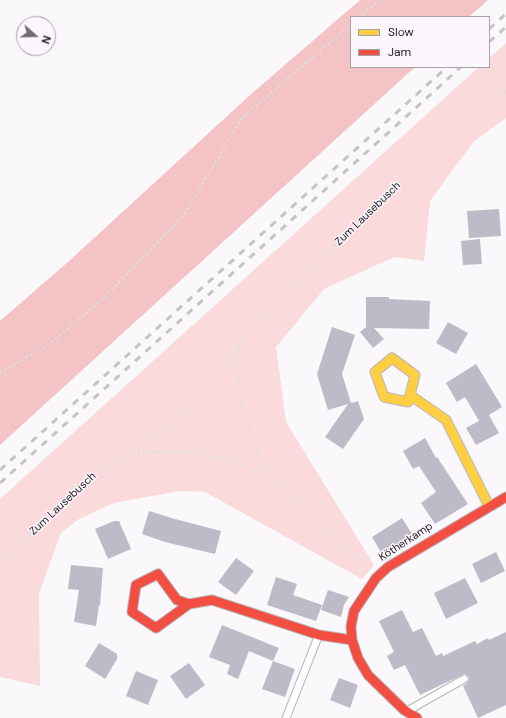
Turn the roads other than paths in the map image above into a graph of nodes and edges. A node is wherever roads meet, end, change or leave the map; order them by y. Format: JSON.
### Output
{"nodes":[{"id":1,"x":410,"y":395,"type":"junction"},
{"id":2,"x":506,"y":498,"type":"edge"},
{"id":3,"x":490,"y":506,"type":"junction"},
{"id":4,"x":189,"y":604,"type":"junction"},
{"id":5,"x":319,"y":635,"type":"junction"},
{"id":6,"x":352,"y":640,"type":"junction"},
{"id":7,"x":464,"y":679,"type":"dead end"},
{"id":8,"x":407,"y":711,"type":"junction"},
{"id":9,"x":286,"y":718,"type":"edge"},
{"id":10,"x":417,"y":718,"type":"edge"}],
"edges":[{"from":1,"to":1,"type":"street"},
{"from":1,"to":3,"type":"street"},
{"from":2,"to":3,"type":"street","name":"Kötherkamp"},
{"from":3,"to":6,"type":"street","name":"Kötherkamp"},
{"from":4,"to":4,"type":"street"},
{"from":4,"to":5,"type":"street"},
{"from":5,"to":6,"type":"street"},
{"from":5,"to":9,"type":"lane"},
{"from":6,"to":8,"type":"street","name":"Kötherkamp"},
{"from":7,"to":8,"type":"lane"},
{"from":8,"to":10,"type":"street","name":"Kötherkamp"}]}
